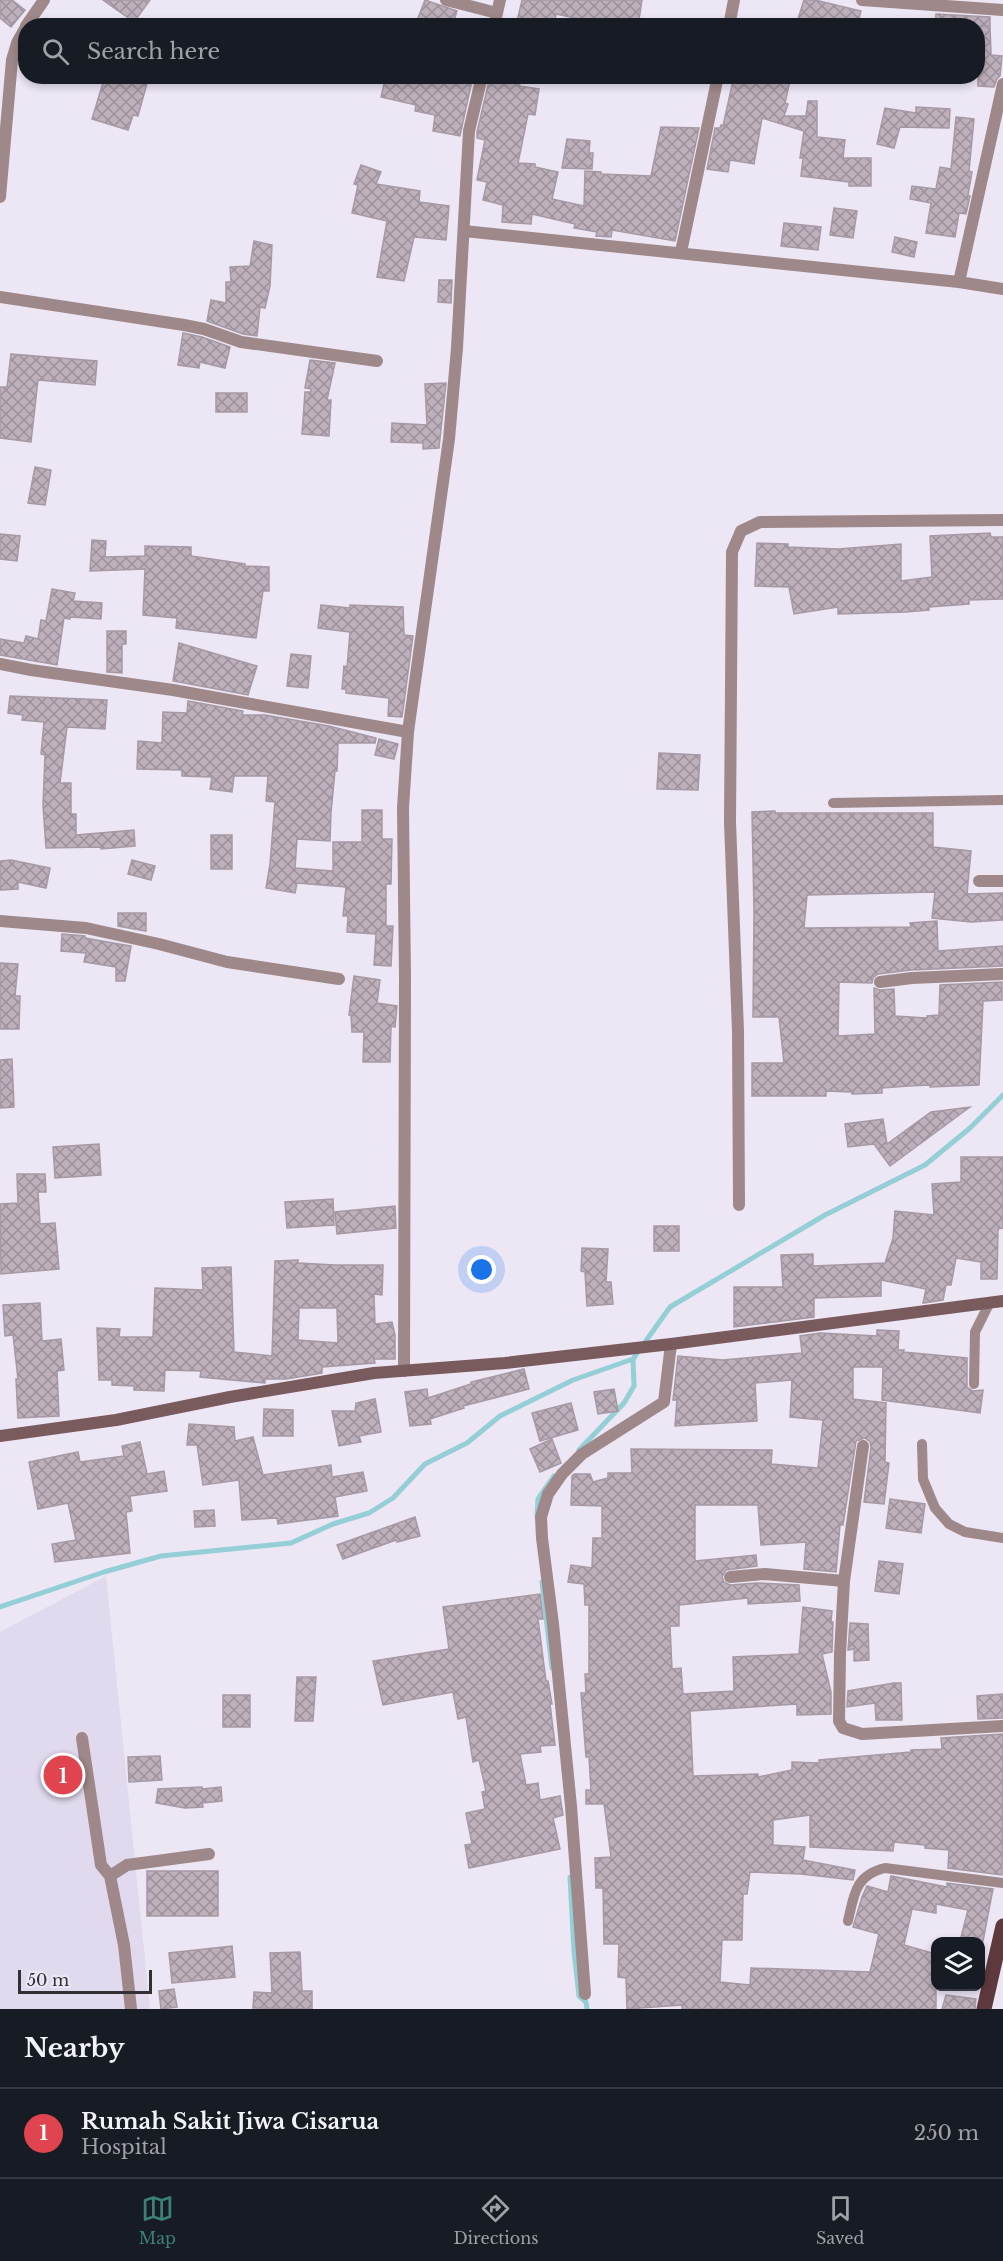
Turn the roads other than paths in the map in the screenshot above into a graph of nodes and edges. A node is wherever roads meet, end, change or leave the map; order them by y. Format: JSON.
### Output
{"nodes":[{"id":1,"x":44,"y":0,"type":"edge"},
{"id":2,"x":446,"y":0,"type":"edge"},
{"id":3,"x":500,"y":0,"type":"edge"},
{"id":4,"x":734,"y":0,"type":"edge"},
{"id":5,"x":862,"y":0,"type":"edge"},
{"id":6,"x":1003,"y":10,"type":"edge"},
{"id":7,"x":32,"y":18,"type":"edge"},
{"id":8,"x":493,"y":18,"type":"edge"},
{"id":9,"x":496,"y":18,"type":"edge"},
{"id":10,"x":731,"y":18,"type":"edge"},
{"id":11,"x":18,"y":41,"type":"edge"},
{"id":12,"x":480,"y":84,"type":"edge"},
{"id":13,"x":716,"y":84,"type":"edge"},
{"id":14,"x":1003,"y":84,"type":"edge"},
{"id":15,"x":0,"y":197,"type":"edge"},
{"id":16,"x":464,"y":231,"type":"junction"},
{"id":17,"x":681,"y":252,"type":"junction"},
{"id":18,"x":959,"y":282,"type":"junction"},
{"id":19,"x":1003,"y":289,"type":"edge"},
{"id":20,"x":0,"y":297,"type":"edge"},
{"id":21,"x":376,"y":361,"type":"dead end"},
{"id":22,"x":1003,"y":520,"type":"edge"},
{"id":23,"x":0,"y":664,"type":"edge"},
{"id":24,"x":408,"y":732,"type":"junction"},
{"id":25,"x":1003,"y":800,"type":"edge"},
{"id":26,"x":833,"y":803,"type":"dead end"},
{"id":27,"x":979,"y":881,"type":"dead end"},
{"id":28,"x":1003,"y":881,"type":"edge"},
{"id":29,"x":0,"y":921,"type":"edge"},
{"id":30,"x":1003,"y":974,"type":"edge"},
{"id":31,"x":339,"y":979,"type":"dead end"},
{"id":32,"x":880,"y":982,"type":"dead end"},
{"id":33,"x":739,"y":1205,"type":"dead end"},
{"id":34,"x":1003,"y":1301,"type":"edge"},
{"id":35,"x":989,"y":1304,"type":"junction"},
{"id":36,"x":671,"y":1344,"type":"junction"},
{"id":37,"x":404,"y":1371,"type":"junction"},
{"id":38,"x":974,"y":1384,"type":"dead end"},
{"id":39,"x":0,"y":1437,"type":"edge"},
{"id":40,"x":922,"y":1444,"type":"dead end"},
{"id":41,"x":863,"y":1446,"type":"dead end"},
{"id":42,"x":1003,"y":1538,"type":"edge"},
{"id":43,"x":730,"y":1576,"type":"dead end"},
{"id":44,"x":844,"y":1581,"type":"junction"},
{"id":45,"x":1003,"y":1726,"type":"edge"},
{"id":46,"x":82,"y":1738,"type":"dead end"},
{"id":47,"x":209,"y":1854,"type":"dead end"},
{"id":48,"x":110,"y":1876,"type":"junction"},
{"id":49,"x":1003,"y":1882,"type":"edge"},
{"id":50,"x":848,"y":1921,"type":"dead end"},
{"id":51,"x":1003,"y":1926,"type":"edge"},
{"id":52,"x":585,"y":1994,"type":"dead end"},
{"id":53,"x":131,"y":2009,"type":"edge"},
{"id":54,"x":984,"y":2009,"type":"edge"}],
"edges":[{"from":1,"to":7,"type":"street"},
{"from":2,"to":8,"type":"street"},
{"from":3,"to":9,"type":"street"},
{"from":4,"to":10,"type":"street"},
{"from":5,"to":6,"type":"street"},
{"from":11,"to":15,"type":"street"},
{"from":12,"to":16,"type":"street"},
{"from":13,"to":17,"type":"street"},
{"from":14,"to":18,"type":"street"},
{"from":16,"to":17,"type":"street"},
{"from":16,"to":24,"type":"street"},
{"from":17,"to":18,"type":"street"},
{"from":18,"to":19,"type":"street"},
{"from":20,"to":21,"type":"street"},
{"from":22,"to":33,"type":"street"},
{"from":23,"to":24,"type":"street"},
{"from":24,"to":37,"type":"street"},
{"from":25,"to":26,"type":"lane"},
{"from":27,"to":28,"type":"street"},
{"from":29,"to":31,"type":"street"},
{"from":30,"to":32,"type":"street"},
{"from":34,"to":35,"type":"street"},
{"from":35,"to":36,"type":"street"},
{"from":35,"to":38,"type":"lane"},
{"from":36,"to":37,"type":"street"},
{"from":36,"to":52,"type":"street"},
{"from":37,"to":39,"type":"street"},
{"from":40,"to":42,"type":"lane"},
{"from":41,"to":44,"type":"street"},
{"from":43,"to":44,"type":"street"},
{"from":44,"to":45,"type":"street"},
{"from":46,"to":48,"type":"street"},
{"from":47,"to":48,"type":"street"},
{"from":48,"to":53,"type":"street"},
{"from":49,"to":50,"type":"lane"},
{"from":51,"to":54,"type":"main road"}]}
